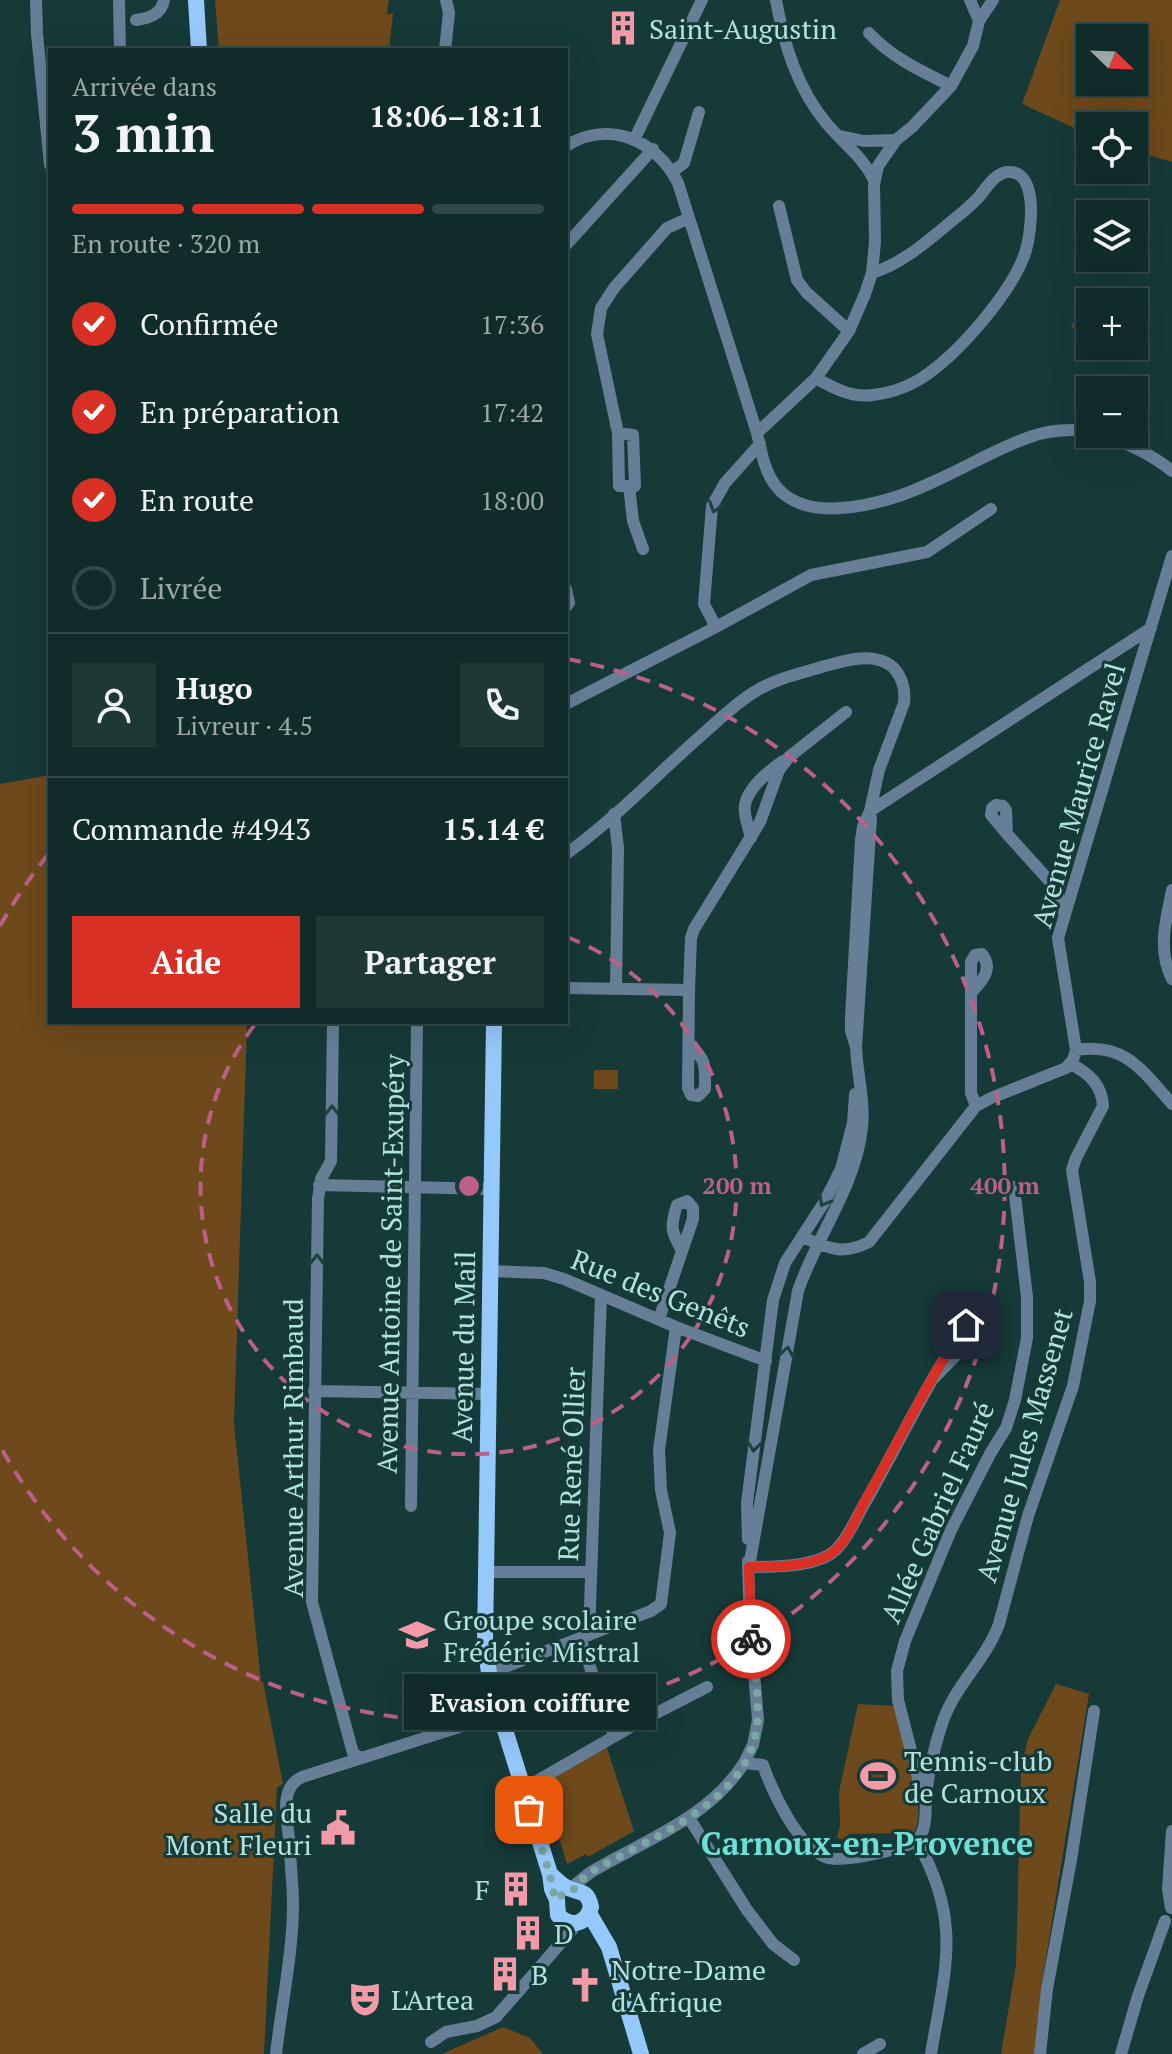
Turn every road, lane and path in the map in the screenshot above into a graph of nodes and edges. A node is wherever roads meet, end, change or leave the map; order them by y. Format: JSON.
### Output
{"nodes":[{"id":1,"x":36,"y":0,"type":"edge"},
{"id":2,"x":119,"y":0,"type":"edge"},
{"id":3,"x":164,"y":0,"type":"edge"},
{"id":4,"x":196,"y":0,"type":"edge"},
{"id":5,"x":446,"y":0,"type":"edge"},
{"id":6,"x":702,"y":0,"type":"edge"},
{"id":7,"x":776,"y":0,"type":"edge"},
{"id":8,"x":970,"y":0,"type":"edge"},
{"id":9,"x":993,"y":0,"type":"edge"},
{"id":10,"x":120,"y":20,"type":"junction"},
{"id":11,"x":979,"y":21,"type":"junction"},
{"id":12,"x":869,"y":33,"type":"dead end"},
{"id":13,"x":120,"y":48,"type":"edge"},
{"id":14,"x":199,"y":48,"type":"edge"},
{"id":15,"x":445,"y":48,"type":"edge"},
{"id":16,"x":951,"y":86,"type":"junction"},
{"id":17,"x":699,"y":112,"type":"dead end"},
{"id":18,"x":838,"y":135,"type":"junction"},
{"id":19,"x":635,"y":138,"type":"junction"},
{"id":20,"x":896,"y":140,"type":"junction"},
{"id":21,"x":48,"y":145,"type":"edge"},
{"id":22,"x":568,"y":145,"type":"edge"},
{"id":23,"x":653,"y":149,"type":"junction"},
{"id":24,"x":675,"y":177,"type":"junction"},
{"id":25,"x":874,"y":180,"type":"junction"},
{"id":26,"x":779,"y":206,"type":"dead end"},
{"id":27,"x":689,"y":218,"type":"junction"},
{"id":28,"x":568,"y":243,"type":"edge"},
{"id":29,"x":872,"y":273,"type":"junction"},
{"id":30,"x":849,"y":331,"type":"junction"},
{"id":31,"x":816,"y":378,"type":"junction"},
{"id":32,"x":1076,"y":430,"type":"edge"},
{"id":33,"x":758,"y":438,"type":"junction"},
{"id":34,"x":1136,"y":448,"type":"edge"},
{"id":35,"x":1172,"y":471,"type":"edge"},
{"id":36,"x":991,"y":509,"type":"dead end"},
{"id":37,"x":643,"y":549,"type":"dead end"},
{"id":38,"x":1172,"y":556,"type":"edge"},
{"id":39,"x":716,"y":627,"type":"junction"},
{"id":40,"x":1151,"y":628,"type":"junction"},
{"id":41,"x":568,"y":703,"type":"edge"},
{"id":42,"x":846,"y":712,"type":"dead end"},
{"id":43,"x":789,"y":757,"type":"junction"},
{"id":44,"x":870,"y":811,"type":"junction"},
{"id":45,"x":614,"y":814,"type":"junction"},
{"id":46,"x":1007,"y":834,"type":"dead end"},
{"id":47,"x":751,"y":838,"type":"junction"},
{"id":48,"x":568,"y":853,"type":"edge"},
{"id":49,"x":1073,"y":882,"type":"junction"},
{"id":50,"x":1055,"y":887,"type":"junction"},
{"id":51,"x":1172,"y":890,"type":"edge"},
{"id":52,"x":1064,"y":913,"type":"junction"},
{"id":53,"x":1172,"y":979,"type":"edge"},
{"id":54,"x":568,"y":988,"type":"edge"},
{"id":55,"x":616,"y":989,"type":"junction"},
{"id":56,"x":689,"y":990,"type":"junction"},
{"id":57,"x":971,"y":993,"type":"dead end"},
{"id":58,"x":333,"y":1024,"type":"edge"},
{"id":59,"x":417,"y":1024,"type":"edge"},
{"id":60,"x":494,"y":1024,"type":"edge"},
{"id":61,"x":689,"y":1043,"type":"dead end"},
{"id":62,"x":1076,"y":1050,"type":"junction"},
{"id":63,"x":1070,"y":1064,"type":"junction"},
{"id":64,"x":857,"y":1073,"type":"junction"},
{"id":65,"x":1172,"y":1104,"type":"edge"},
{"id":66,"x":976,"y":1106,"type":"junction"},
{"id":67,"x":325,"y":1186,"type":"junction"},
{"id":68,"x":415,"y":1187,"type":"junction"},
{"id":69,"x":1014,"y":1187,"type":"dead end"},
{"id":70,"x":491,"y":1189,"type":"junction"},
{"id":71,"x":802,"y":1237,"type":"junction"},
{"id":72,"x":818,"y":1244,"type":"junction"},
{"id":73,"x":682,"y":1251,"type":"dead end"},
{"id":74,"x":788,"y":1259,"type":"junction"},
{"id":75,"x":490,"y":1271,"type":"junction"},
{"id":76,"x":798,"y":1291,"type":"junction"},
{"id":77,"x":601,"y":1295,"type":"junction"},
{"id":78,"x":659,"y":1319,"type":"junction"},
{"id":79,"x":676,"y":1327,"type":"junction"},
{"id":80,"x":766,"y":1361,"type":"junction"},
{"id":81,"x":934,"y":1378,"type":"dead end"},
{"id":82,"x":314,"y":1391,"type":"junction"},
{"id":83,"x":413,"y":1393,"type":"junction"},
{"id":84,"x":488,"y":1394,"type":"junction"},
{"id":85,"x":753,"y":1505,"type":"junction"},
{"id":86,"x":411,"y":1506,"type":"dead end"},
{"id":87,"x":749,"y":1567,"type":"junction"},
{"id":88,"x":486,"y":1572,"type":"junction"},
{"id":89,"x":591,"y":1579,"type":"junction"},
{"id":90,"x":584,"y":1636,"type":"junction"},
{"id":91,"x":489,"y":1673,"type":"junction"},
{"id":92,"x":707,"y":1687,"type":"dead end"},
{"id":93,"x":1094,"y":1711,"type":"dead end"},
{"id":94,"x":500,"y":1714,"type":"junction"},
{"id":95,"x":614,"y":1736,"type":"junction"},
{"id":96,"x":355,"y":1757,"type":"junction"},
{"id":97,"x":744,"y":1763,"type":"junction"},
{"id":98,"x":523,"y":1789,"type":"junction"},
{"id":99,"x":926,"y":1806,"type":"junction"},
{"id":100,"x":689,"y":1818,"type":"junction"},
{"id":101,"x":1172,"y":1831,"type":"edge"},
{"id":102,"x":917,"y":1841,"type":"junction"},
{"id":103,"x":571,"y":1893,"type":"junction"},
{"id":104,"x":1171,"y":1908,"type":"edge"},
{"id":105,"x":577,"y":1920,"type":"junction"},
{"id":106,"x":1169,"y":1924,"type":"edge"},
{"id":107,"x":794,"y":1960,"type":"dead end"},
{"id":108,"x":431,"y":2042,"type":"dead end"},
{"id":109,"x":880,"y":2044,"type":"dead end"},
{"id":110,"x":276,"y":2054,"type":"edge"},
{"id":111,"x":641,"y":2054,"type":"edge"},
{"id":112,"x":863,"y":2054,"type":"edge"},
{"id":113,"x":931,"y":2054,"type":"edge"},
{"id":114,"x":1040,"y":2054,"type":"edge"},
{"id":115,"x":1121,"y":2054,"type":"edge"}],
"edges":[{"from":1,"to":21,"type":"street"},
{"from":2,"to":10,"type":"street"},
{"from":3,"to":10,"type":"street"},
{"from":4,"to":14,"type":"main road"},
{"from":5,"to":15,"type":"street"},
{"from":6,"to":19,"type":"street"},
{"from":7,"to":18,"type":"street"},
{"from":8,"to":11,"type":"street"},
{"from":9,"to":11,"type":"street"},
{"from":10,"to":13,"type":"street"},
{"from":11,"to":16,"type":"street"},
{"from":12,"to":16,"type":"street"},
{"from":16,"to":20,"type":"street"},
{"from":17,"to":24,"type":"street"},
{"from":18,"to":20,"type":"street"},
{"from":18,"to":25,"type":"street"},
{"from":19,"to":22,"type":"street"},
{"from":19,"to":23,"type":"street"},
{"from":20,"to":25,"type":"street"},
{"from":23,"to":24,"type":"street"},
{"from":23,"to":28,"type":"street"},
{"from":24,"to":27,"type":"street"},
{"from":25,"to":29,"type":"street"},
{"from":26,"to":30,"type":"street"},
{"from":27,"to":33,"type":"street"},
{"from":27,"to":37,"type":"street"},
{"from":29,"to":30,"type":"street"},
{"from":29,"to":31,"type":"street"},
{"from":30,"to":31,"type":"street"},
{"from":31,"to":33,"type":"street"},
{"from":32,"to":33,"type":"street"},
{"from":33,"to":39,"type":"street","one_way":true},
{"from":34,"to":35,"type":"street"},
{"from":36,"to":39,"type":"street"},
{"from":38,"to":40,"type":"street","name":"Avenue Maurice Ravel"},
{"from":39,"to":41,"type":"street"},
{"from":40,"to":44,"type":"street"},
{"from":40,"to":49,"type":"street","name":"Avenue Maurice Ravel"},
{"from":42,"to":43,"type":"street"},
{"from":43,"to":47,"type":"street"},
{"from":43,"to":47,"type":"street"},
{"from":44,"to":45,"type":"street"},
{"from":44,"to":64,"type":"street"},
{"from":45,"to":48,"type":"street"},
{"from":45,"to":55,"type":"street"},
{"from":46,"to":50,"type":"street"},
{"from":47,"to":56,"type":"street"},
{"from":49,"to":50,"type":"street"},
{"from":49,"to":52,"type":"street","name":"Avenue Maurice Ravel"},
{"from":50,"to":52,"type":"street"},
{"from":51,"to":53,"type":"street"},
{"from":52,"to":62,"type":"street","name":"Avenue Maurice Ravel"},
{"from":54,"to":55,"type":"street"},
{"from":55,"to":56,"type":"street"},
{"from":56,"to":61,"type":"street"},
{"from":57,"to":66,"type":"street"},
{"from":67,"to":58,"type":"street","one_way":true},
{"from":59,"to":68,"type":"street","name":"Avenue Antoine de Saint-Exupéry"},
{"from":60,"to":70,"type":"main road","name":"Avenue du Mail"},
{"from":62,"to":63,"type":"street"},
{"from":62,"to":65,"type":"street"},
{"from":63,"to":66,"type":"street"},
{"from":63,"to":99,"type":"street","name":"Avenue Jules Massenet"},
{"from":64,"to":71,"type":"street","one_way":true},
{"from":64,"to":72,"type":"street"},
{"from":66,"to":72,"type":"street"},
{"from":67,"to":68,"type":"street"},
{"from":82,"to":67,"type":"street","name":"Avenue Arthur Rimbaud","one_way":true},
{"from":68,"to":70,"type":"street"},
{"from":68,"to":83,"type":"street","name":"Avenue Antoine de Saint-Exupéry"},
{"from":69,"to":99,"type":"street","name":"Allée Gabriel Fauré"},
{"from":70,"to":75,"type":"main road","name":"Avenue du Mail"},
{"from":71,"to":72,"type":"street"},
{"from":71,"to":74,"type":"street"},
{"from":72,"to":76,"type":"street"},
{"from":73,"to":78,"type":"street"},
{"from":74,"to":76,"type":"street"},
{"from":74,"to":80,"type":"street"},
{"from":75,"to":77,"type":"street","name":"Rue des Genêts"},
{"from":75,"to":84,"type":"main road","name":"Avenue du Mail"},
{"from":85,"to":76,"type":"street","one_way":true},
{"from":77,"to":78,"type":"street","name":"Rue des Genêts"},
{"from":77,"to":89,"type":"street","name":"Rue René Ollier"},
{"from":78,"to":79,"type":"street","name":"Rue des Genêts"},
{"from":79,"to":80,"type":"street","name":"Rue des Genêts"},
{"from":79,"to":90,"type":"street"},
{"from":80,"to":85,"type":"street","one_way":true},
{"from":81,"to":87,"type":"street"},
{"from":82,"to":83,"type":"street"},
{"from":82,"to":96,"type":"street","name":"Avenue Arthur Rimbaud"},
{"from":83,"to":84,"type":"street"},
{"from":83,"to":86,"type":"street","name":"Avenue Antoine de Saint-Exupéry"},
{"from":84,"to":88,"type":"main road","name":"Avenue du Mail"},
{"from":85,"to":87,"type":"street"},
{"from":87,"to":97,"type":"street"},
{"from":88,"to":89,"type":"street"},
{"from":88,"to":91,"type":"main road","name":"Avenue du Mail"},
{"from":89,"to":90,"type":"street","name":"Rue René Ollier"},
{"from":90,"to":91,"type":"street"},
{"from":90,"to":95,"type":"street"},
{"from":91,"to":94,"type":"main road","name":"Avenue du Mail"},
{"from":92,"to":95,"type":"street"},
{"from":93,"to":114,"type":"street"},
{"from":94,"to":96,"type":"street"},
{"from":94,"to":98,"type":"main road","name":"Avenue du Mail"},
{"from":95,"to":98,"type":"street"},
{"from":96,"to":110,"type":"street"},
{"from":97,"to":100,"type":"street"},
{"from":97,"to":102,"type":"street"},
{"from":98,"to":103,"type":"main road","name":"Avenue du Mail"},
{"from":99,"to":102,"type":"street","name":"Avenue Jules Massenet"},
{"from":100,"to":103,"type":"street"},
{"from":100,"to":107,"type":"street"},
{"from":101,"to":104,"type":"street"},
{"from":102,"to":113,"type":"street"},
{"from":103,"to":105,"type":"main road"},
{"from":103,"to":105,"type":"main road"},
{"from":104,"to":106,"type":"street"},
{"from":105,"to":108,"type":"street"},
{"from":105,"to":111,"type":"main road"},
{"from":106,"to":115,"type":"street"},
{"from":109,"to":112,"type":"street"}]}
